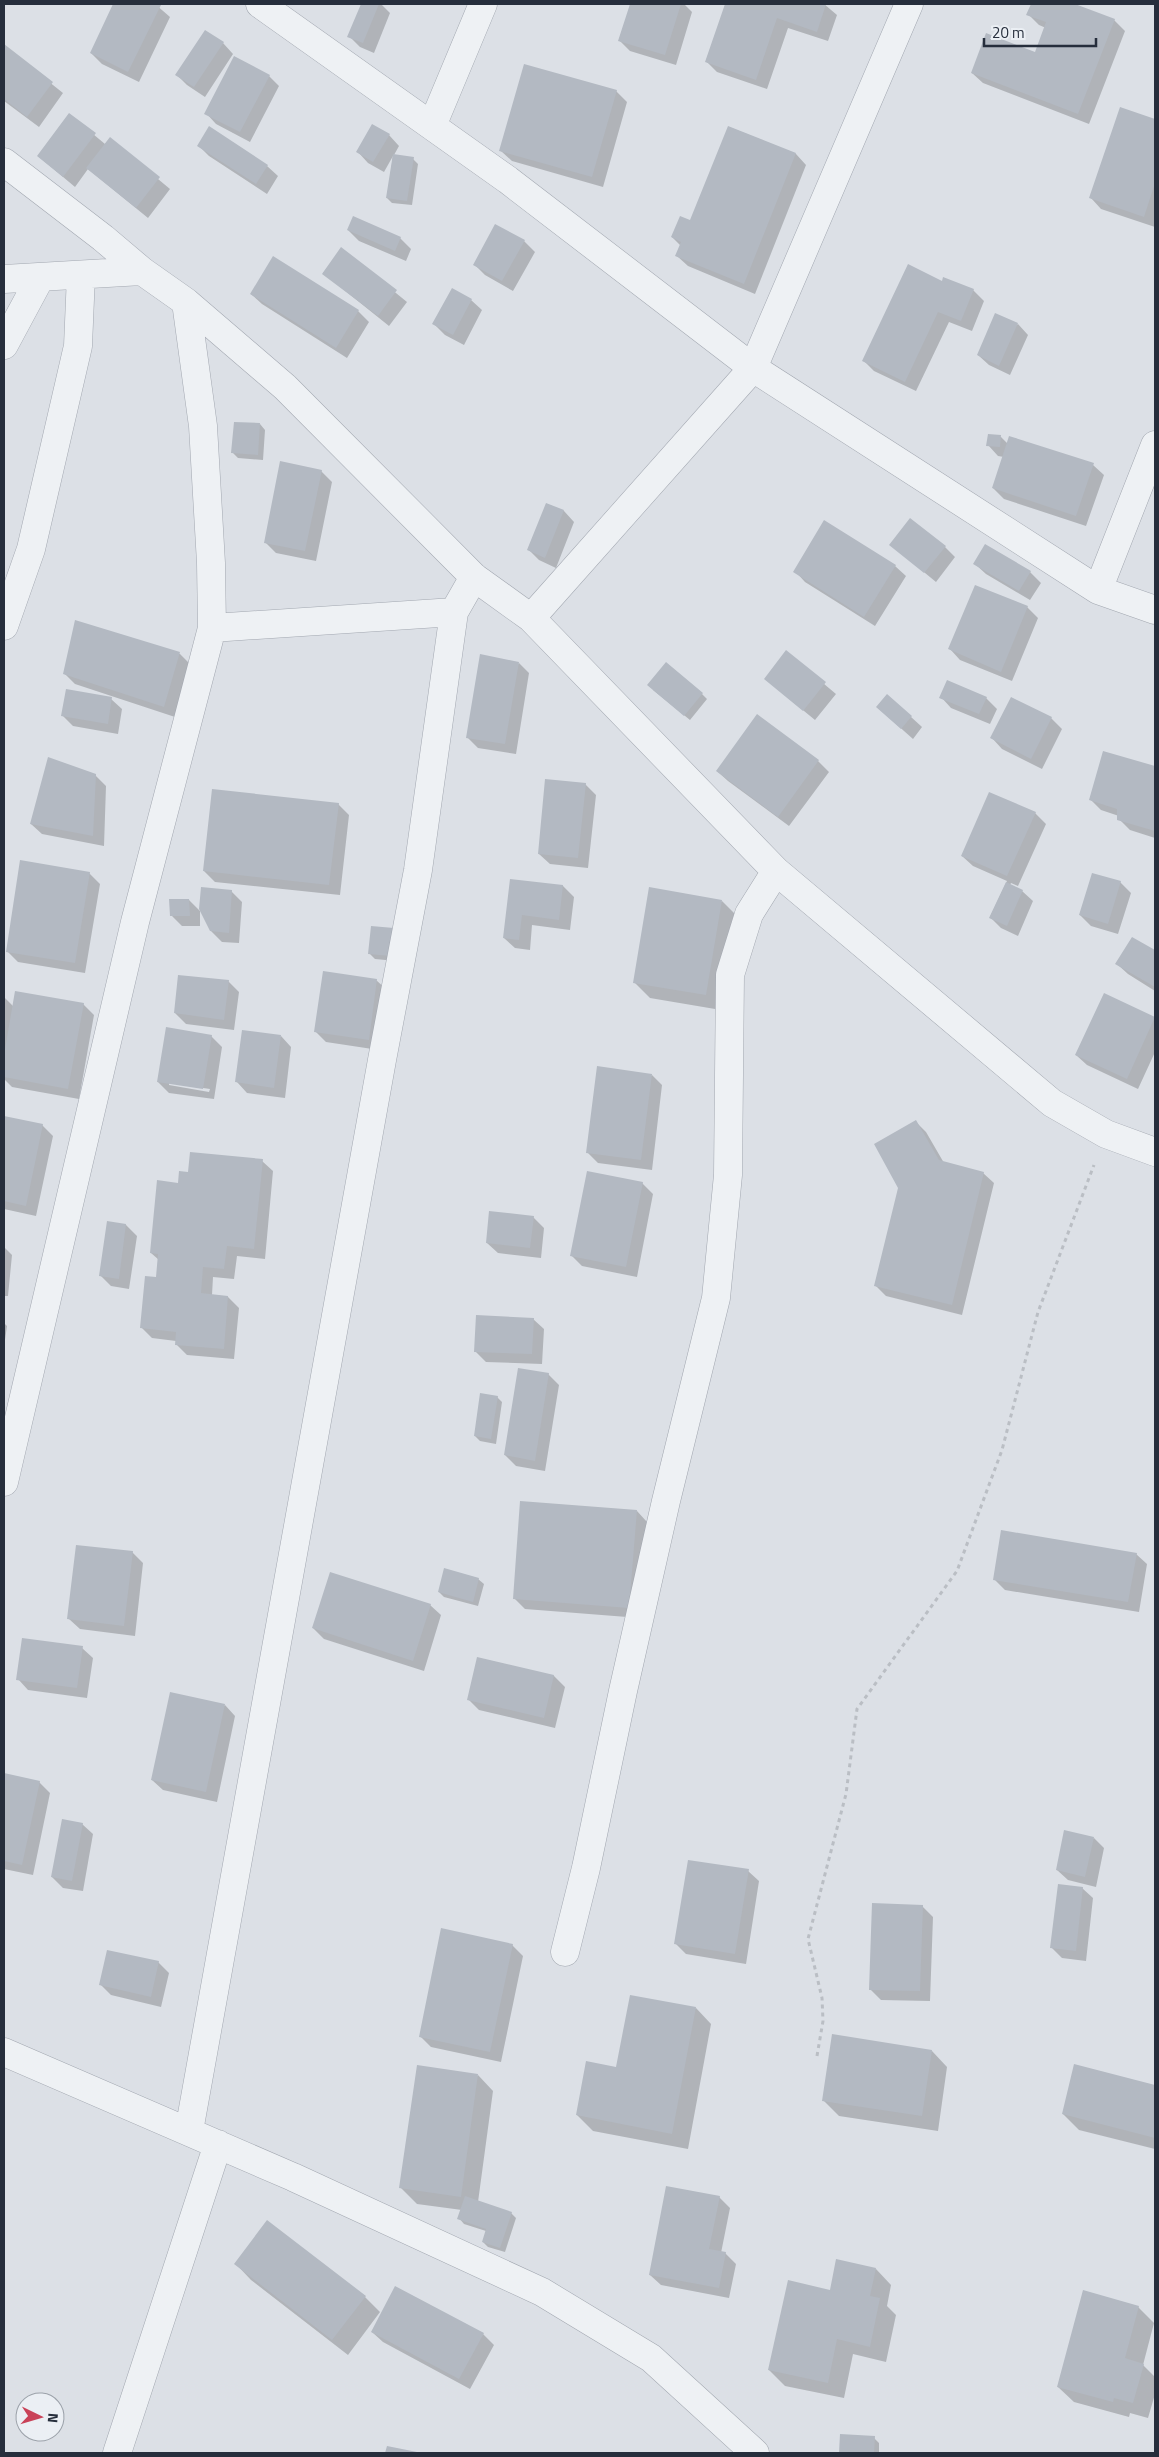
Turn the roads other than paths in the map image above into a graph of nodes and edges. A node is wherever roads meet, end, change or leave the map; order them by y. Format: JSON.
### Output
{"nodes":[{"id":1,"x":260,"y":4,"type":"edge"},
{"id":2,"x":483,"y":4,"type":"edge"},
{"id":3,"x":909,"y":4,"type":"edge"},
{"id":4,"x":432,"y":126,"type":"junction"},
{"id":5,"x":4,"y":162,"type":"edge"},
{"id":6,"x":142,"y":270,"type":"junction"},
{"id":7,"x":81,"y":275,"type":"junction"},
{"id":8,"x":40,"y":278,"type":"junction"},
{"id":9,"x":4,"y":279,"type":"edge"},
{"id":10,"x":186,"y":302,"type":"junction"},
{"id":11,"x":4,"y":344,"type":"edge"},
{"id":12,"x":753,"y":368,"type":"junction"},
{"id":13,"x":1155,"y":446,"type":"edge"},
{"id":14,"x":474,"y":577,"type":"junction"},
{"id":15,"x":1098,"y":590,"type":"junction"},
{"id":16,"x":1155,"y":610,"type":"edge"},
{"id":17,"x":454,"y":612,"type":"junction"},
{"id":18,"x":530,"y":618,"type":"junction"},
{"id":19,"x":4,"y":626,"type":"edge"},
{"id":20,"x":212,"y":628,"type":"junction"},
{"id":21,"x":776,"y":871,"type":"junction"},
{"id":22,"x":1155,"y":1152,"type":"edge"},
{"id":23,"x":4,"y":1482,"type":"edge"},
{"id":24,"x":565,"y":1952,"type":"dead end"},
{"id":25,"x":4,"y":2052,"type":"edge"},
{"id":26,"x":189,"y":2130,"type":"junction"},
{"id":27,"x":218,"y":2144,"type":"junction"},
{"id":28,"x":117,"y":2453,"type":"edge"},
{"id":29,"x":755,"y":2453,"type":"edge"}],
"edges":[{"from":1,"to":4,"type":"street"},
{"from":2,"to":4,"type":"street"},
{"from":3,"to":12,"type":"street"},
{"from":4,"to":12,"type":"street"},
{"from":5,"to":6,"type":"street"},
{"from":6,"to":7,"type":"street"},
{"from":6,"to":10,"type":"street"},
{"from":7,"to":8,"type":"street"},
{"from":7,"to":19,"type":"street"},
{"from":8,"to":9,"type":"street"},
{"from":8,"to":11,"type":"street"},
{"from":10,"to":14,"type":"street"},
{"from":10,"to":20,"type":"street"},
{"from":12,"to":15,"type":"street"},
{"from":12,"to":18,"type":"street"},
{"from":13,"to":15,"type":"street"},
{"from":14,"to":17,"type":"street"},
{"from":14,"to":18,"type":"street"},
{"from":15,"to":16,"type":"street"},
{"from":17,"to":20,"type":"street"},
{"from":17,"to":26,"type":"street"},
{"from":18,"to":21,"type":"street"},
{"from":20,"to":23,"type":"street"},
{"from":21,"to":22,"type":"street"},
{"from":21,"to":24,"type":"street"},
{"from":25,"to":26,"type":"street"},
{"from":26,"to":27,"type":"street"},
{"from":27,"to":28,"type":"street"},
{"from":27,"to":29,"type":"street"}]}
